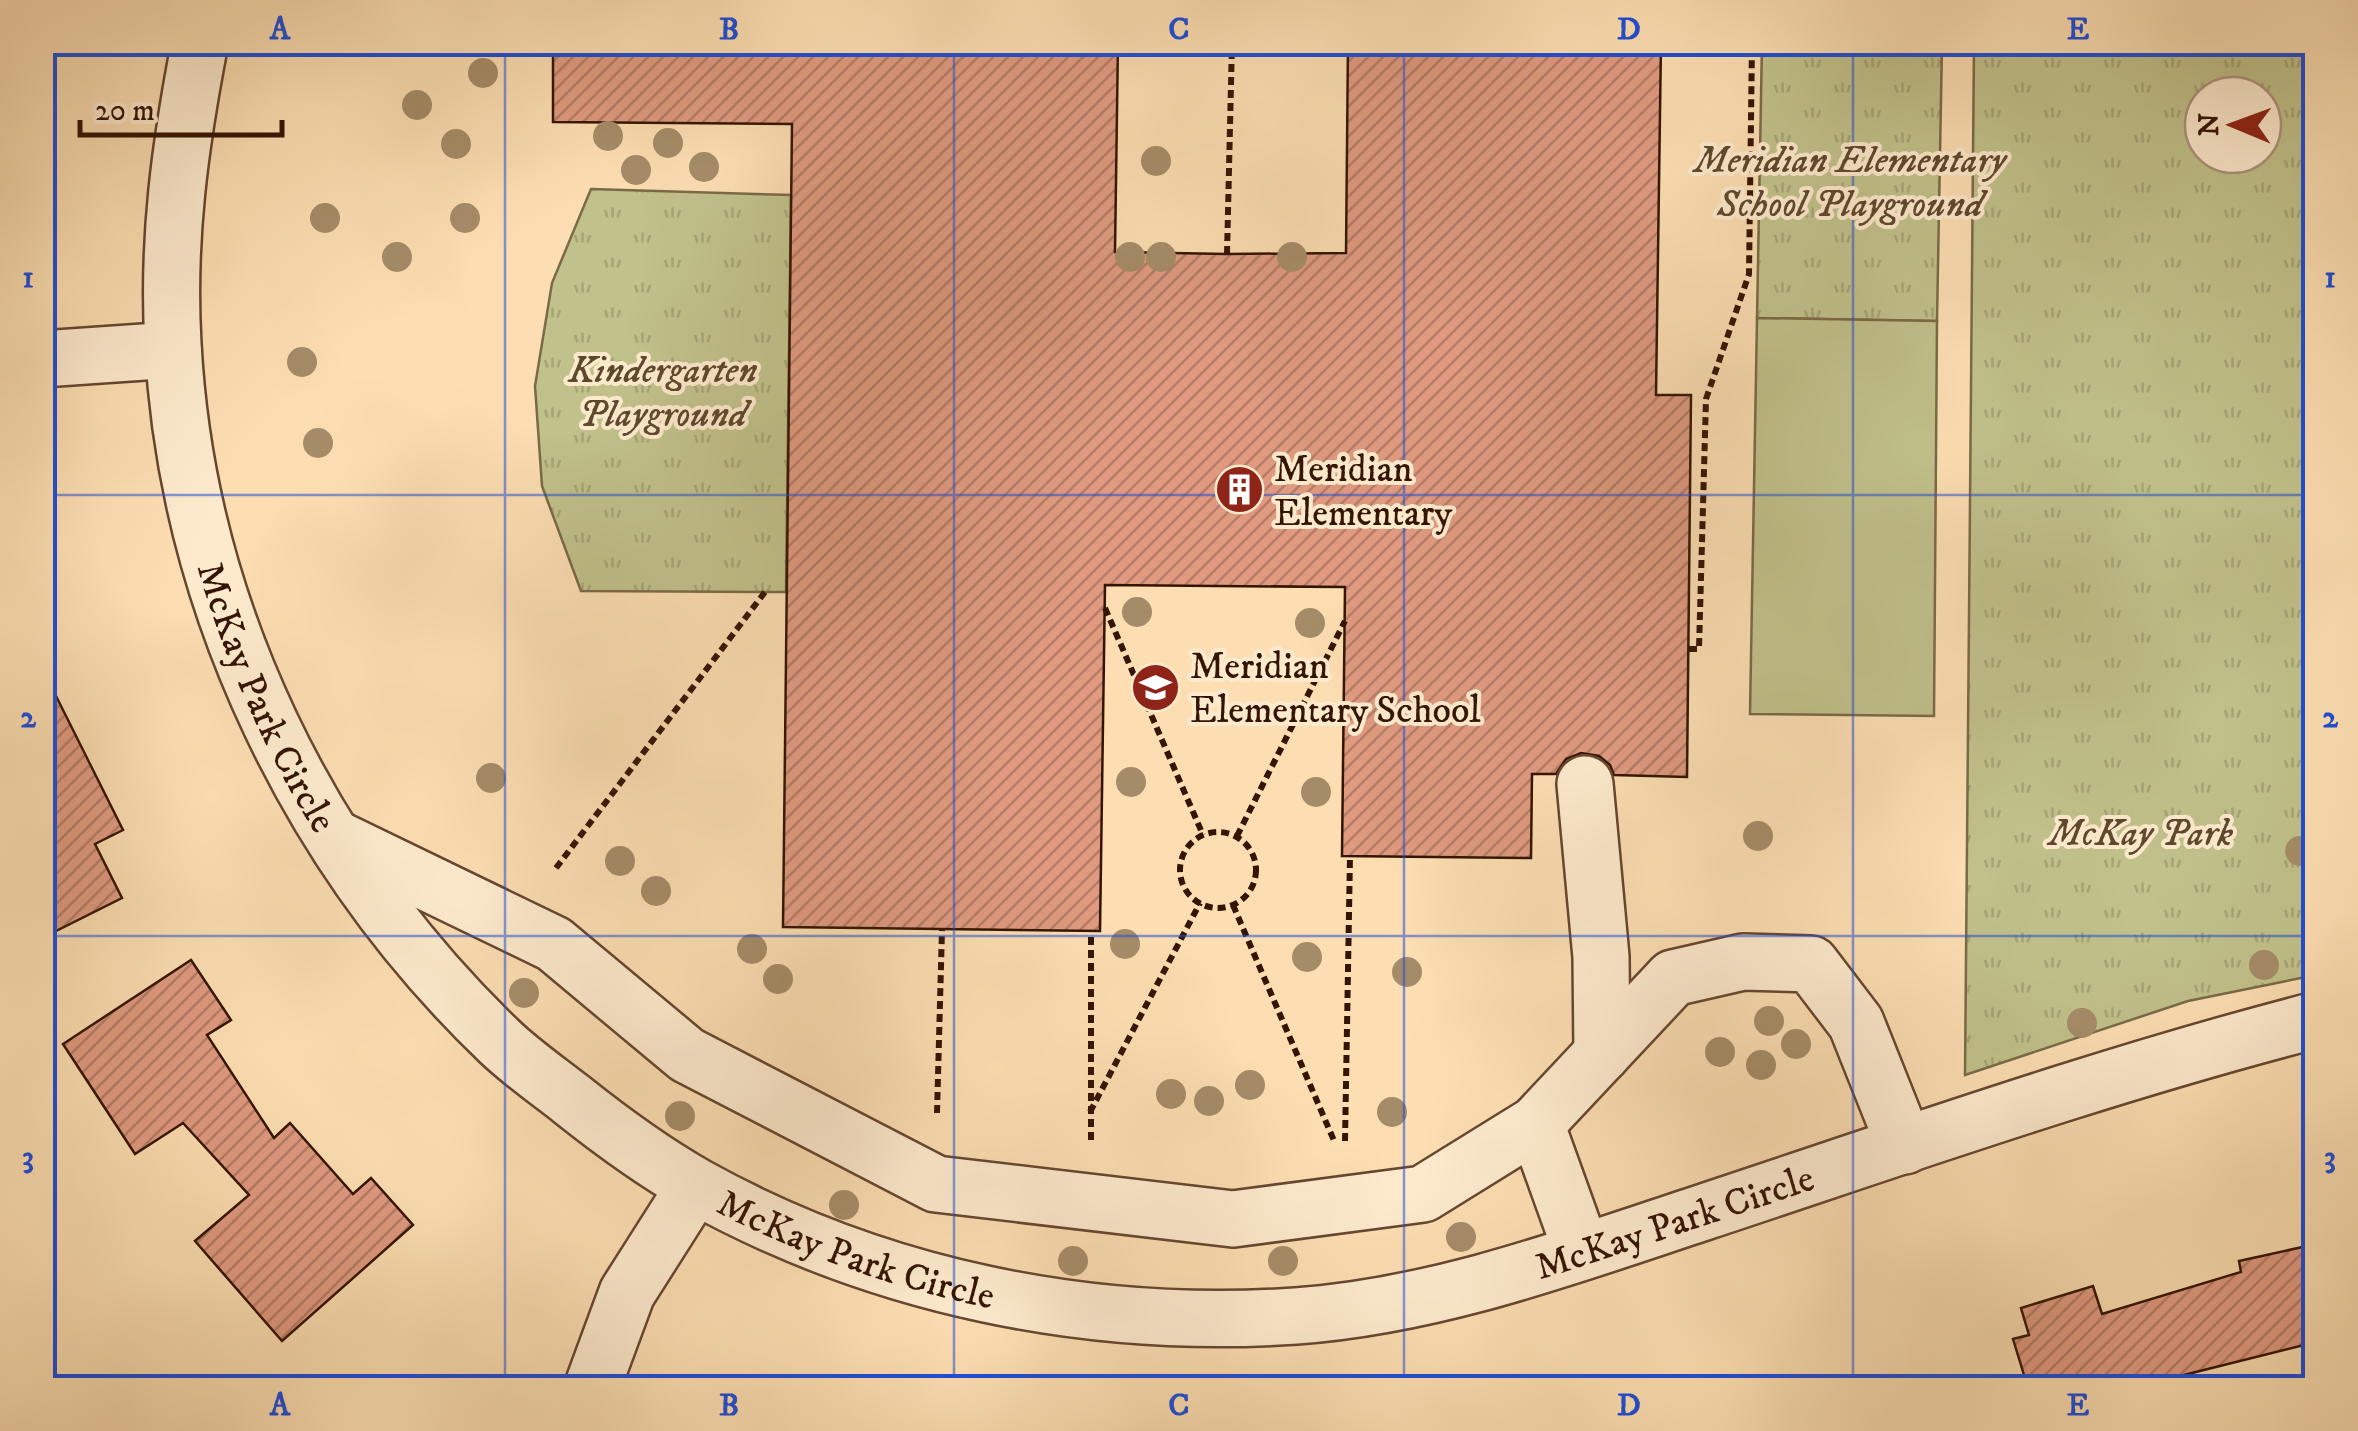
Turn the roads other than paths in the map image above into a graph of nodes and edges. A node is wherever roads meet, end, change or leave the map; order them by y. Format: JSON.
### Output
{"nodes":[{"id":1,"x":200,"y":42,"type":"edge"},
{"id":2,"x":173,"y":350,"type":"junction"},
{"id":3,"x":42,"y":359,"type":"edge"},
{"id":4,"x":1585,"y":784,"type":"dead end"},
{"id":5,"x":331,"y":836,"type":"junction"},
{"id":6,"x":2316,"y":1020,"type":"edge"},
{"id":7,"x":1602,"y":1054,"type":"junction"},
{"id":8,"x":1536,"y":1124,"type":"junction"},
{"id":9,"x":1905,"y":1146,"type":"junction"},
{"id":10,"x":695,"y":1186,"type":"junction"},
{"id":11,"x":1582,"y":1252,"type":"junction"},
{"id":12,"x":592,"y":1388,"type":"edge"}],
"edges":[{"from":1,"to":2,"type":"street","name":"McKay Park Circle"},
{"from":2,"to":3,"type":"street"},
{"from":2,"to":5,"type":"street","name":"McKay Park Circle"},
{"from":4,"to":7,"type":"street"},
{"from":5,"to":8,"type":"street"},
{"from":5,"to":10,"type":"street","name":"McKay Park Circle"},
{"from":6,"to":9,"type":"street","name":"McKay Park Circle"},
{"from":7,"to":8,"type":"street"},
{"from":7,"to":9,"type":"street"},
{"from":8,"to":11,"type":"street"},
{"from":9,"to":11,"type":"street","name":"McKay Park Circle"},
{"from":10,"to":11,"type":"street","name":"McKay Park Circle"},
{"from":10,"to":12,"type":"street"}]}
